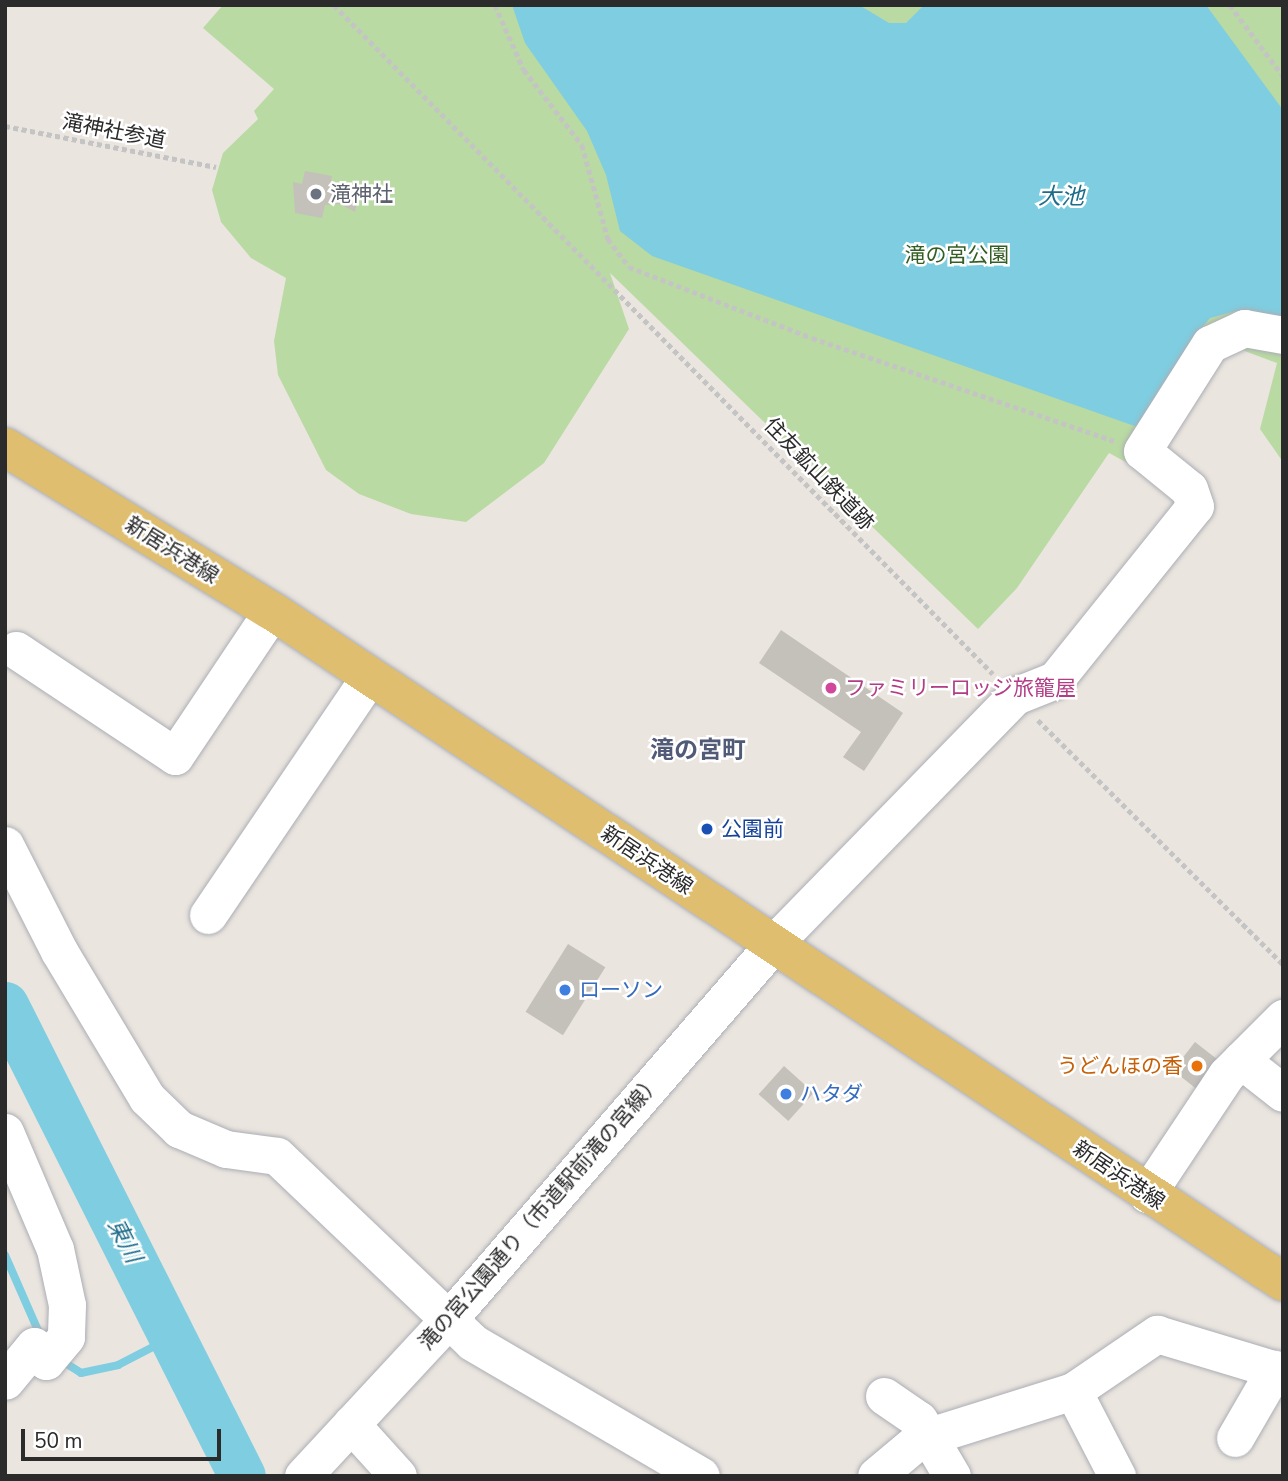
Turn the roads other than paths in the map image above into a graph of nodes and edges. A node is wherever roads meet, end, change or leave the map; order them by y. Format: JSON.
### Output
{"nodes":[{"id":1,"x":1283,"y":335,"type":"edge"},
{"id":2,"x":5,"y":447,"type":"edge"},
{"id":3,"x":272,"y":611,"type":"junction"},
{"id":4,"x":16,"y":650,"type":"dead end"},
{"id":5,"x":370,"y":676,"type":"junction"},
{"id":6,"x":5,"y":845,"type":"edge"},
{"id":7,"x":208,"y":915,"type":"dead end"},
{"id":8,"x":773,"y":944,"type":"junction"},
{"id":9,"x":1283,"y":1018,"type":"edge"},
{"id":10,"x":1241,"y":1060,"type":"junction"},
{"id":11,"x":1283,"y":1093,"type":"edge"},
{"id":12,"x":5,"y":1132,"type":"edge"},
{"id":13,"x":1147,"y":1194,"type":"junction"},
{"id":14,"x":1283,"y":1282,"type":"edge"},
{"id":15,"x":447,"y":1321,"type":"junction"},
{"id":16,"x":1279,"y":1371,"type":"edge"},
{"id":17,"x":5,"y":1381,"type":"edge"},
{"id":18,"x":1073,"y":1391,"type":"junction"},
{"id":19,"x":884,"y":1396,"type":"dead end"},
{"id":20,"x":351,"y":1424,"type":"junction"},
{"id":21,"x":929,"y":1436,"type":"junction"},
{"id":22,"x":1235,"y":1438,"type":"dead end"},
{"id":23,"x":303,"y":1476,"type":"edge"},
{"id":24,"x":398,"y":1476,"type":"edge"},
{"id":25,"x":701,"y":1476,"type":"edge"},
{"id":26,"x":876,"y":1476,"type":"edge"},
{"id":27,"x":952,"y":1476,"type":"edge"},
{"id":28,"x":1117,"y":1476,"type":"edge"}],
"edges":[{"from":1,"to":8,"type":"street","name":"滝の宮公園通り（市道駅前滝の宮線）"},
{"from":2,"to":3,"type":"main road","name":"新居浜港線"},
{"from":3,"to":4,"type":"street"},
{"from":3,"to":5,"type":"main road","name":"新居浜港線"},
{"from":5,"to":7,"type":"street"},
{"from":5,"to":8,"type":"main road","name":"新居浜港線"},
{"from":6,"to":15,"type":"street"},
{"from":8,"to":13,"type":"main road","name":"新居浜港線"},
{"from":8,"to":15,"type":"street","name":"滝の宮公園通り（市道駅前滝の宮線）"},
{"from":9,"to":10,"type":"street"},
{"from":10,"to":11,"type":"street"},
{"from":10,"to":13,"type":"street"},
{"from":12,"to":17,"type":"street"},
{"from":13,"to":14,"type":"main road","name":"新居浜港線"},
{"from":15,"to":20,"type":"street","name":"滝の宮公園通り（市道駅前滝の宮線）"},
{"from":15,"to":25,"type":"street"},
{"from":16,"to":18,"type":"street"},
{"from":16,"to":22,"type":"street"},
{"from":18,"to":21,"type":"street"},
{"from":18,"to":28,"type":"street"},
{"from":19,"to":21,"type":"street"},
{"from":20,"to":23,"type":"street","name":"滝の宮公園通り（市道駅前滝の宮線）"},
{"from":20,"to":24,"type":"street"},
{"from":21,"to":26,"type":"street"},
{"from":21,"to":27,"type":"street"}]}
